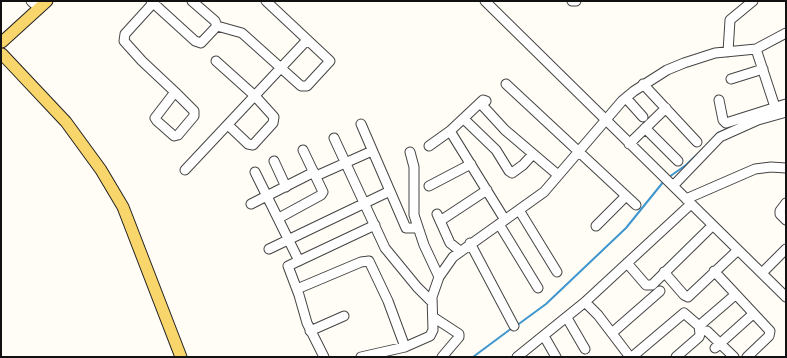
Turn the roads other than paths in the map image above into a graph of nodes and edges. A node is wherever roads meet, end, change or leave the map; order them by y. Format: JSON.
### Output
{"nodes":[{"id":1,"x":192,"y":1,"type":"edge"},
{"id":2,"x":266,"y":1,"type":"edge"},
{"id":3,"x":484,"y":1,"type":"edge"},
{"id":4,"x":572,"y":1,"type":"edge"},
{"id":5,"x":576,"y":1,"type":"edge"},
{"id":6,"x":753,"y":1,"type":"edge"},
{"id":7,"x":153,"y":2,"type":"edge"},
{"id":8,"x":39,"y":3,"type":"edge"},
{"id":9,"x":217,"y":26,"type":"junction"},
{"id":10,"x":786,"y":35,"type":"edge"},
{"id":11,"x":307,"y":40,"type":"junction"},
{"id":12,"x":2,"y":41,"type":"edge"},
{"id":13,"x":756,"y":49,"type":"junction"},
{"id":14,"x":728,"y":52,"type":"junction"},
{"id":15,"x":2,"y":55,"type":"edge"},
{"id":16,"x":216,"y":61,"type":"dead end"},
{"id":17,"x":281,"y":68,"type":"junction"},
{"id":18,"x":763,"y":69,"type":"junction"},
{"id":19,"x":731,"y":79,"type":"dead end"},
{"id":20,"x":506,"y":84,"type":"dead end"},
{"id":21,"x":643,"y":84,"type":"junction"},
{"id":22,"x":175,"y":92,"type":"junction"},
{"id":23,"x":255,"y":96,"type":"junction"},
{"id":24,"x":626,"y":98,"type":"junction"},
{"id":25,"x":719,"y":100,"type":"dead end"},
{"id":26,"x":786,"y":104,"type":"edge"},
{"id":27,"x":775,"y":107,"type":"junction"},
{"id":28,"x":666,"y":108,"type":"junction"},
{"id":29,"x":786,"y":112,"type":"edge"},
{"id":30,"x":644,"y":117,"type":"dead end"},
{"id":31,"x":606,"y":121,"type":"junction"},
{"id":32,"x":468,"y":122,"type":"dead end"},
{"id":33,"x":360,"y":124,"type":"dead end"},
{"id":34,"x":228,"y":125,"type":"junction"},
{"id":35,"x":645,"y":128,"type":"junction"},
{"id":36,"x":450,"y":130,"type":"junction"},
{"id":37,"x":334,"y":138,"type":"dead end"},
{"id":38,"x":697,"y":142,"type":"dead end"},
{"id":39,"x":629,"y":144,"type":"junction"},
{"id":40,"x":429,"y":146,"type":"dead end"},
{"id":41,"x":303,"y":150,"type":"dead end"},
{"id":42,"x":372,"y":151,"type":"junction"},
{"id":43,"x":410,"y":152,"type":"dead end"},
{"id":44,"x":579,"y":152,"type":"junction"},
{"id":45,"x":533,"y":154,"type":"junction"},
{"id":46,"x":274,"y":161,"type":"dead end"},
{"id":47,"x":678,"y":161,"type":"dead end"},
{"id":48,"x":346,"y":163,"type":"junction"},
{"id":49,"x":471,"y":164,"type":"junction"},
{"id":50,"x":786,"y":168,"type":"edge"},
{"id":51,"x":185,"y":170,"type":"dead end"},
{"id":52,"x":255,"y":172,"type":"dead end"},
{"id":53,"x":315,"y":174,"type":"junction"},
{"id":54,"x":558,"y":175,"type":"junction"},
{"id":55,"x":668,"y":182,"type":"junction"},
{"id":56,"x":429,"y":186,"type":"dead end"},
{"id":57,"x":286,"y":187,"type":"junction"},
{"id":58,"x":487,"y":190,"type":"junction"},
{"id":59,"x":390,"y":191,"type":"junction"},
{"id":60,"x":267,"y":196,"type":"junction"},
{"id":61,"x":626,"y":196,"type":"junction"},
{"id":62,"x":688,"y":201,"type":"junction"},
{"id":63,"x":364,"y":203,"type":"junction"},
{"id":64,"x":786,"y":203,"type":"edge"},
{"id":65,"x":251,"y":204,"type":"dead end"},
{"id":66,"x":636,"y":205,"type":"dead end"},
{"id":67,"x":519,"y":210,"type":"junction"},
{"id":68,"x":279,"y":218,"type":"junction"},
{"id":69,"x":786,"y":220,"type":"edge"},
{"id":70,"x":502,"y":222,"type":"junction"},
{"id":71,"x":375,"y":225,"type":"junction"},
{"id":72,"x":596,"y":226,"type":"dead end"},
{"id":73,"x":712,"y":226,"type":"junction"},
{"id":74,"x":418,"y":228,"type":"junction"},
{"id":75,"x":289,"y":240,"type":"junction"},
{"id":76,"x":470,"y":243,"type":"junction"},
{"id":77,"x":268,"y":249,"type":"dead end"},
{"id":78,"x":786,"y":249,"type":"edge"},
{"id":79,"x":738,"y":250,"type":"junction"},
{"id":80,"x":460,"y":251,"type":"junction"},
{"id":81,"x":299,"y":261,"type":"junction"},
{"id":82,"x":627,"y":263,"type":"junction"},
{"id":83,"x":714,"y":271,"type":"junction"},
{"id":84,"x":557,"y":272,"type":"dead end"},
{"id":85,"x":664,"y":272,"type":"junction"},
{"id":86,"x":762,"y":273,"type":"junction"},
{"id":87,"x":439,"y":277,"type":"junction"},
{"id":88,"x":538,"y":288,"type":"dead end"},
{"id":89,"x":297,"y":289,"type":"junction"},
{"id":90,"x":660,"y":291,"type":"dead end"},
{"id":91,"x":735,"y":295,"type":"junction"},
{"id":92,"x":786,"y":297,"type":"edge"},
{"id":93,"x":432,"y":302,"type":"junction"},
{"id":94,"x":585,"y":302,"type":"junction"},
{"id":95,"x":753,"y":314,"type":"junction"},
{"id":96,"x":344,"y":316,"type":"dead end"},
{"id":97,"x":432,"y":317,"type":"junction"},
{"id":98,"x":567,"y":318,"type":"junction"},
{"id":99,"x":514,"y":326,"type":"dead end"},
{"id":100,"x":703,"y":329,"type":"junction"},
{"id":101,"x":310,"y":331,"type":"junction"},
{"id":102,"x":612,"y":333,"type":"junction"},
{"id":103,"x":544,"y":336,"type":"junction"},
{"id":104,"x":718,"y":346,"type":"junction"},
{"id":105,"x":405,"y":347,"type":"junction"},
{"id":106,"x":585,"y":349,"type":"dead end"},
{"id":107,"x":520,"y":356,"type":"edge"},
{"id":108,"x":181,"y":357,"type":"edge"},
{"id":109,"x":324,"y":357,"type":"edge"},
{"id":110,"x":361,"y":357,"type":"edge"},
{"id":111,"x":442,"y":357,"type":"edge"},
{"id":112,"x":556,"y":357,"type":"edge"},
{"id":113,"x":631,"y":357,"type":"edge"},
{"id":114,"x":676,"y":357,"type":"edge"},
{"id":115,"x":734,"y":357,"type":"edge"},
{"id":116,"x":747,"y":357,"type":"edge"}],
"edges":[{"from":1,"to":9,"type":"street"},
{"from":2,"to":11,"type":"street"},
{"from":3,"to":31,"type":"street"},
{"from":4,"to":5,"type":"street"},
{"from":6,"to":14,"type":"street"},
{"from":7,"to":9,"type":"street"},
{"from":7,"to":22,"type":"street"},
{"from":8,"to":12,"type":"main road"},
{"from":9,"to":17,"type":"street"},
{"from":10,"to":13,"type":"street"},
{"from":11,"to":17,"type":"street"},
{"from":11,"to":17,"type":"street"},
{"from":12,"to":15,"type":"main road"},
{"from":13,"to":14,"type":"street"},
{"from":13,"to":18,"type":"street"},
{"from":14,"to":21,"type":"street"},
{"from":15,"to":108,"type":"main road"},
{"from":16,"to":23,"type":"street"},
{"from":17,"to":23,"type":"street"},
{"from":18,"to":19,"type":"street"},
{"from":18,"to":27,"type":"street"},
{"from":20,"to":44,"type":"street"},
{"from":21,"to":24,"type":"street"},
{"from":21,"to":28,"type":"street"},
{"from":22,"to":22,"type":"street"},
{"from":23,"to":34,"type":"street"},
{"from":23,"to":34,"type":"street"},
{"from":24,"to":30,"type":"street"},
{"from":24,"to":31,"type":"street"},
{"from":25,"to":27,"type":"street"},
{"from":26,"to":27,"type":"street"},
{"from":28,"to":35,"type":"street"},
{"from":28,"to":38,"type":"street"},
{"from":29,"to":55,"type":"street"},
{"from":31,"to":39,"type":"street"},
{"from":31,"to":44,"type":"street"},
{"from":32,"to":45,"type":"street"},
{"from":33,"to":42,"type":"street"},
{"from":34,"to":51,"type":"street"},
{"from":35,"to":39,"type":"street"},
{"from":35,"to":47,"type":"street"},
{"from":36,"to":40,"type":"street"},
{"from":36,"to":45,"type":"street"},
{"from":36,"to":49,"type":"street"},
{"from":37,"to":48,"type":"street"},
{"from":39,"to":55,"type":"street"},
{"from":41,"to":53,"type":"street"},
{"from":42,"to":48,"type":"street"},
{"from":42,"to":59,"type":"street"},
{"from":43,"to":74,"type":"street"},
{"from":44,"to":54,"type":"street"},
{"from":44,"to":61,"type":"street"},
{"from":45,"to":54,"type":"street"},
{"from":46,"to":57,"type":"street"},
{"from":48,"to":53,"type":"street"},
{"from":48,"to":63,"type":"street"},
{"from":49,"to":56,"type":"street"},
{"from":49,"to":58,"type":"street"},
{"from":50,"to":62,"type":"street"},
{"from":52,"to":60,"type":"street"},
{"from":53,"to":57,"type":"street"},
{"from":53,"to":68,"type":"street"},
{"from":54,"to":67,"type":"street"},
{"from":55,"to":62,"type":"street"},
{"from":57,"to":60,"type":"street"},
{"from":58,"to":70,"type":"street"},
{"from":58,"to":80,"type":"street"},
{"from":59,"to":63,"type":"street"},
{"from":59,"to":74,"type":"street"},
{"from":60,"to":65,"type":"street"},
{"from":60,"to":68,"type":"street"},
{"from":61,"to":66,"type":"street"},
{"from":61,"to":72,"type":"street"},
{"from":62,"to":73,"type":"street"},
{"from":62,"to":82,"type":"street"},
{"from":63,"to":71,"type":"street"},
{"from":63,"to":75,"type":"street"},
{"from":64,"to":69,"type":"street"},
{"from":67,"to":70,"type":"street"},
{"from":67,"to":84,"type":"street"},
{"from":68,"to":75,"type":"street"},
{"from":70,"to":76,"type":"street"},
{"from":70,"to":88,"type":"street"},
{"from":71,"to":81,"type":"street"},
{"from":71,"to":93,"type":"street"},
{"from":73,"to":79,"type":"street"},
{"from":73,"to":85,"type":"street"},
{"from":74,"to":87,"type":"street"},
{"from":75,"to":77,"type":"street"},
{"from":75,"to":81,"type":"street"},
{"from":76,"to":80,"type":"street"},
{"from":76,"to":99,"type":"street"},
{"from":78,"to":86,"type":"street"},
{"from":79,"to":83,"type":"street"},
{"from":79,"to":86,"type":"street"},
{"from":80,"to":87,"type":"street"},
{"from":81,"to":89,"type":"street"},
{"from":82,"to":85,"type":"street"},
{"from":82,"to":94,"type":"street"},
{"from":83,"to":85,"type":"street"},
{"from":83,"to":91,"type":"street"},
{"from":86,"to":92,"type":"street"},
{"from":87,"to":93,"type":"street"},
{"from":89,"to":101,"type":"street"},
{"from":89,"to":105,"type":"street"},
{"from":90,"to":102,"type":"street"},
{"from":91,"to":95,"type":"street"},
{"from":91,"to":100,"type":"street"},
{"from":93,"to":97,"type":"street"},
{"from":94,"to":98,"type":"street"},
{"from":94,"to":102,"type":"street"},
{"from":95,"to":104,"type":"street"},
{"from":95,"to":116,"type":"street"},
{"from":96,"to":101,"type":"street"},
{"from":97,"to":105,"type":"street"},
{"from":97,"to":111,"type":"street"},
{"from":98,"to":103,"type":"street"},
{"from":98,"to":106,"type":"street"},
{"from":100,"to":104,"type":"street"},
{"from":100,"to":113,"type":"street"},
{"from":100,"to":114,"type":"street"},
{"from":101,"to":109,"type":"street"},
{"from":102,"to":113,"type":"street"},
{"from":103,"to":107,"type":"street"},
{"from":103,"to":112,"type":"street"},
{"from":104,"to":115,"type":"street"},
{"from":105,"to":110,"type":"street"}]}
